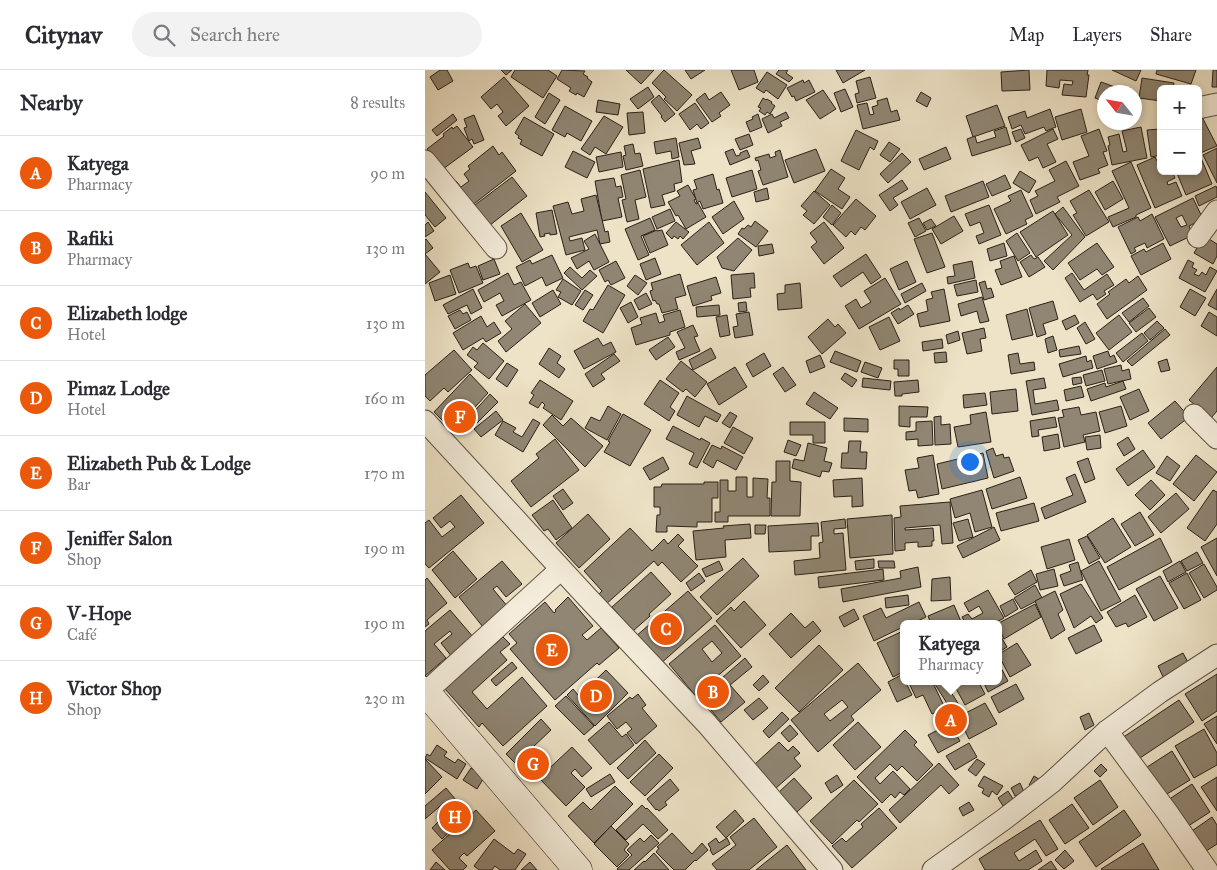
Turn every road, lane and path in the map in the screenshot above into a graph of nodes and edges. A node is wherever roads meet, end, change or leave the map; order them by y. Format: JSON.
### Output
{"nodes":[{"id":1,"x":1217,"y":104,"type":"edge"},
{"id":2,"x":1202,"y":107,"type":"edge"},
{"id":3,"x":425,"y":161,"type":"edge"},
{"id":4,"x":1217,"y":211,"type":"edge"},
{"id":5,"x":1198,"y":237,"type":"dead end"},
{"id":6,"x":496,"y":248,"type":"dead end"},
{"id":7,"x":1194,"y":415,"type":"dead end"},
{"id":8,"x":425,"y":421,"type":"edge"},
{"id":9,"x":1217,"y":438,"type":"edge"},
{"id":10,"x":561,"y":569,"type":"junction"},
{"id":11,"x":1217,"y":655,"type":"edge"},
{"id":12,"x":426,"y":692,"type":"edge"},
{"id":13,"x":1107,"y":731,"type":"junction"},
{"id":14,"x":578,"y":870,"type":"edge"},
{"id":15,"x":832,"y":870,"type":"edge"},
{"id":16,"x":933,"y":870,"type":"edge"},
{"id":17,"x":1207,"y":870,"type":"edge"}],
"edges":[{"from":1,"to":2,"type":"street"},
{"from":3,"to":6,"type":"street"},
{"from":4,"to":5,"type":"street"},
{"from":7,"to":9,"type":"street"},
{"from":8,"to":10,"type":"street"},
{"from":10,"to":12,"type":"street"},
{"from":10,"to":15,"type":"street"},
{"from":11,"to":13,"type":"street"},
{"from":12,"to":14,"type":"street"},
{"from":13,"to":16,"type":"street"},
{"from":13,"to":17,"type":"street"}]}
